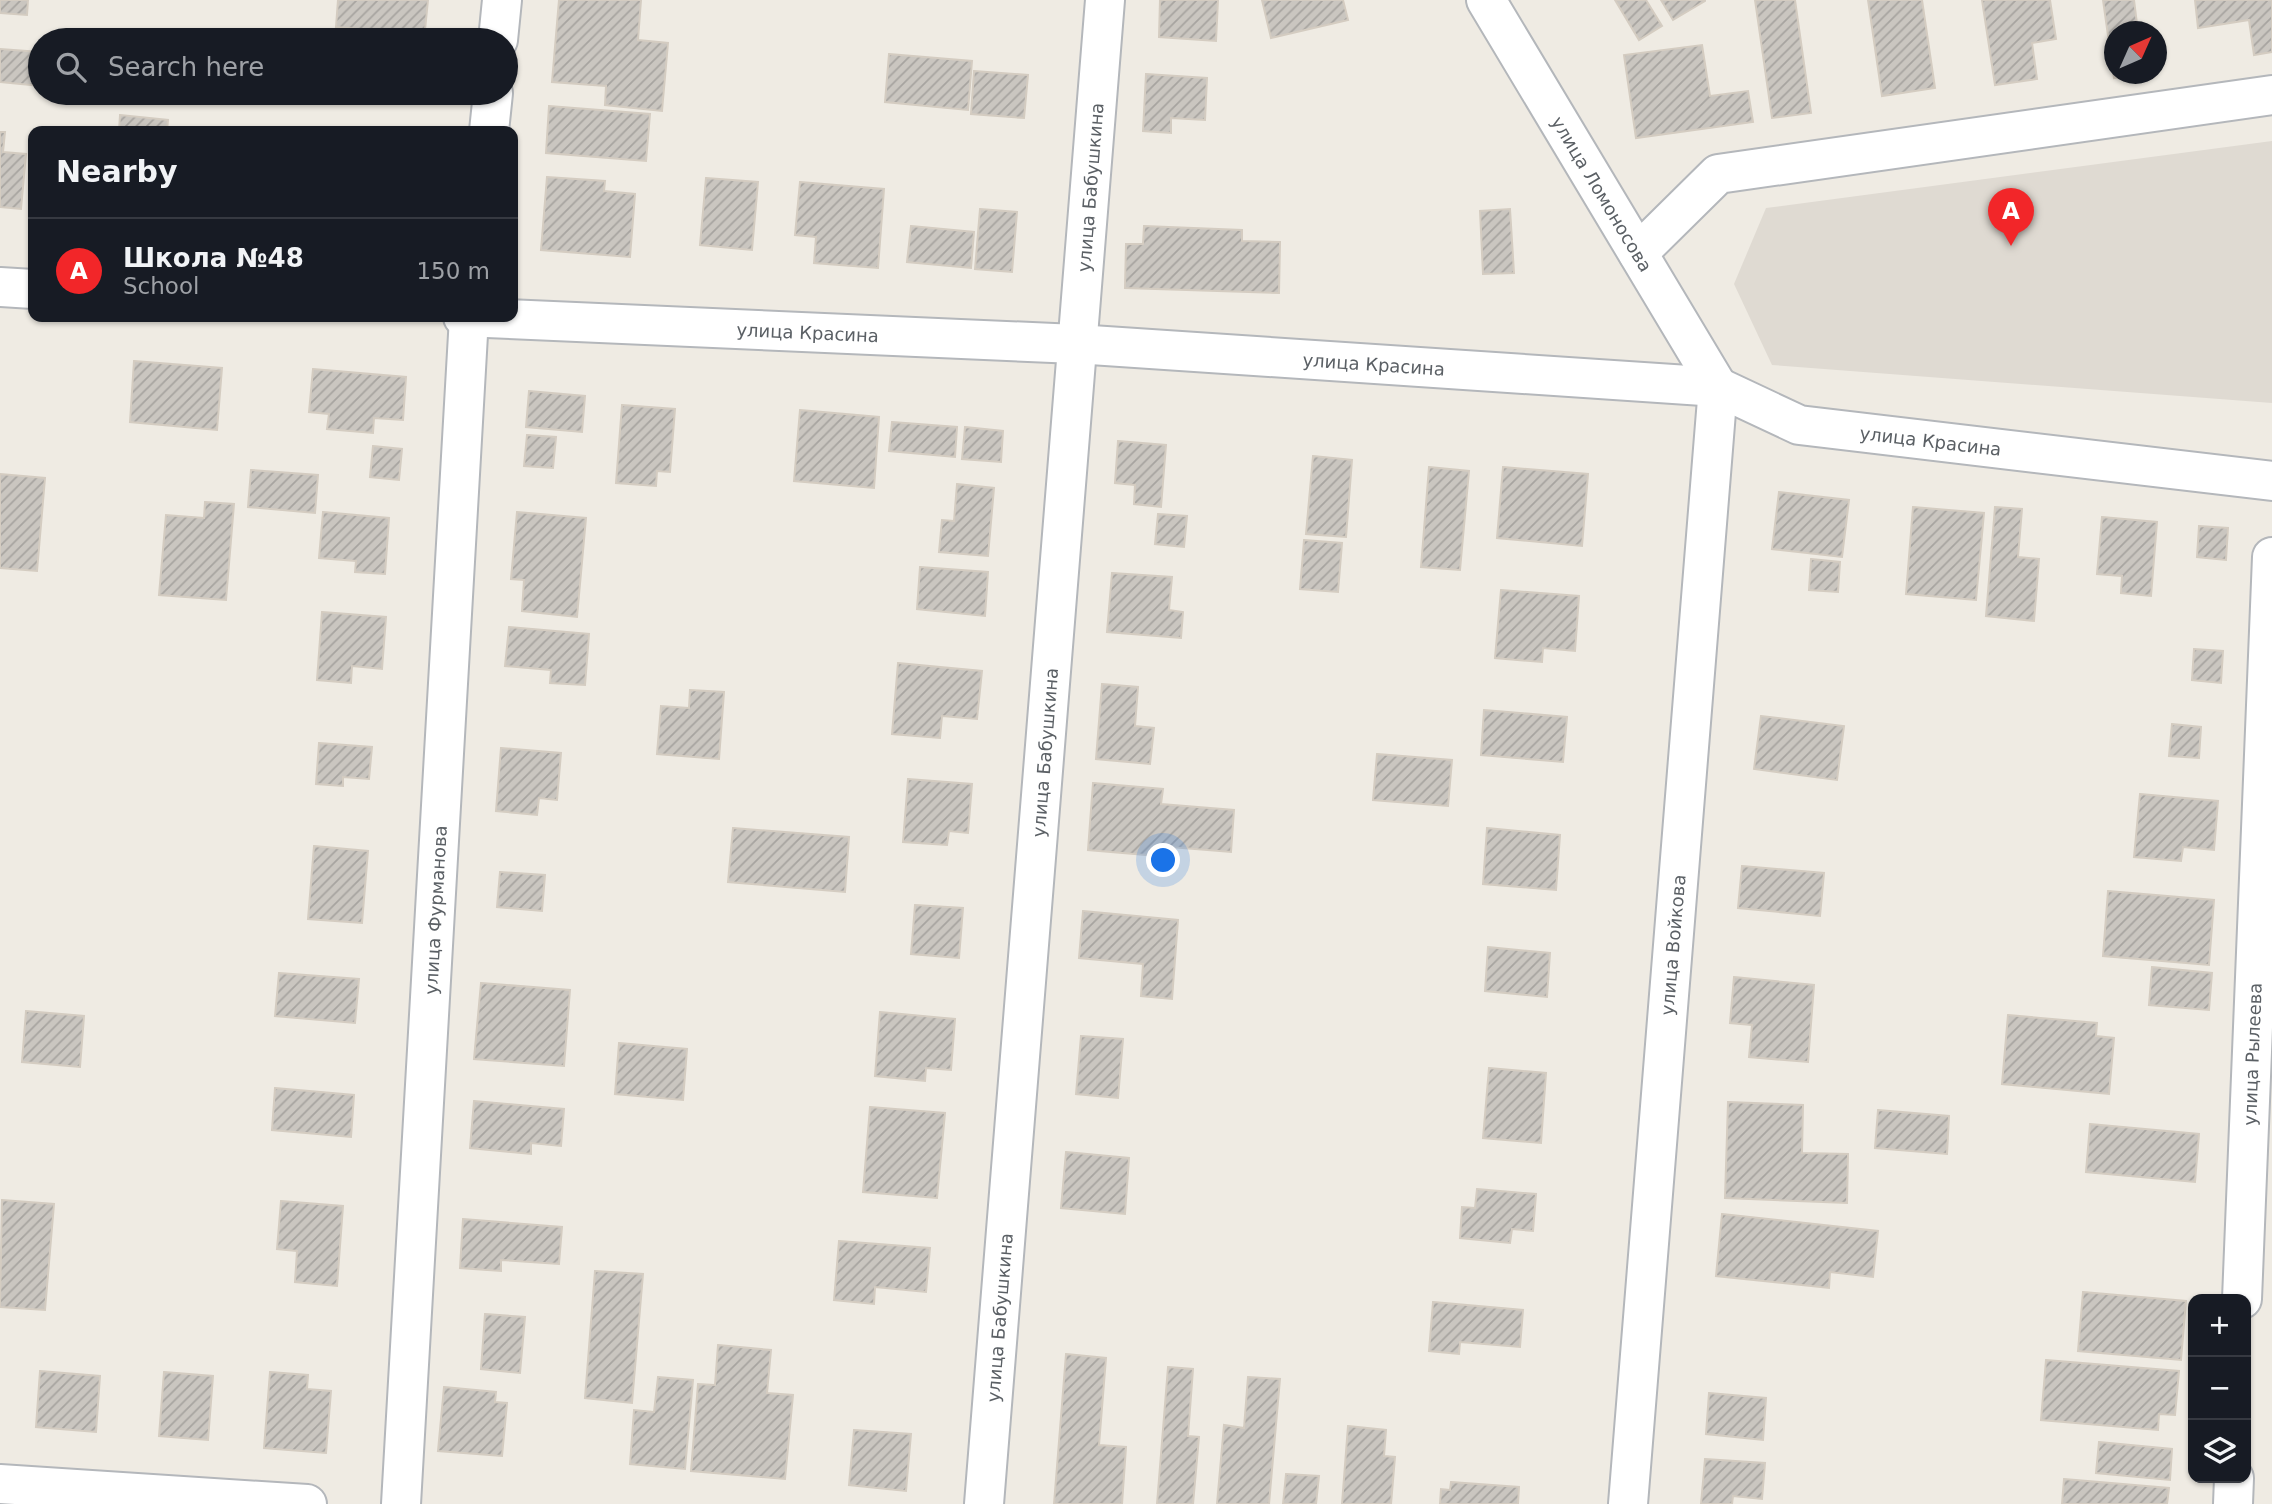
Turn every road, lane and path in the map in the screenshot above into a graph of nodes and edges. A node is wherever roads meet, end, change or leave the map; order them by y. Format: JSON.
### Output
{"nodes":[{"id":1,"x":502,"y":0,"type":"edge"},
{"id":2,"x":1105,"y":0,"type":"edge"},
{"id":3,"x":1486,"y":0,"type":"edge"},
{"id":4,"x":499,"y":28,"type":"edge"},
{"id":5,"x":2272,"y":95,"type":"edge"},
{"id":6,"x":492,"y":105,"type":"edge"},
{"id":7,"x":490,"y":126,"type":"edge"},
{"id":8,"x":1638,"y":253,"type":"junction"},
{"id":9,"x":0,"y":287,"type":"edge"},
{"id":10,"x":28,"y":289,"type":"edge"},
{"id":11,"x":518,"y":319,"type":"edge"},
{"id":12,"x":469,"y":322,"type":"edge"},
{"id":13,"x":1076,"y":344,"type":"junction"},
{"id":14,"x":1718,"y":387,"type":"junction"},
{"id":15,"x":2272,"y":481,"type":"edge"},
{"id":16,"x":2272,"y":557,"type":"edge"},
{"id":17,"x":2242,"y":1294,"type":"edge"},
{"id":18,"x":2235,"y":1483,"type":"edge"},
{"id":19,"x":0,"y":1484,"type":"edge"},
{"id":20,"x":307,"y":1504,"type":"edge"},
{"id":21,"x":401,"y":1504,"type":"edge"},
{"id":22,"x":984,"y":1504,"type":"edge"},
{"id":23,"x":1628,"y":1504,"type":"edge"},
{"id":24,"x":2233,"y":1504,"type":"edge"}],
"edges":[{"from":1,"to":4,"type":"street"},
{"from":2,"to":13,"type":"street","name":"улица Бабушкина"},
{"from":3,"to":8,"type":"street","name":"улица Ломоносова"},
{"from":5,"to":8,"type":"street"},
{"from":6,"to":7,"type":"street"},
{"from":8,"to":14,"type":"street","name":"улица Ломоносова"},
{"from":9,"to":10,"type":"street"},
{"from":11,"to":13,"type":"street","name":"улица Красина"},
{"from":12,"to":21,"type":"street","name":"улица Фурманова"},
{"from":13,"to":14,"type":"street","name":"улица Красина"},
{"from":13,"to":22,"type":"street","name":"улица Бабушкина"},
{"from":14,"to":15,"type":"street","name":"улица Красина"},
{"from":14,"to":23,"type":"street","name":"улица Войкова"},
{"from":16,"to":17,"type":"street","name":"улица Рылеева"},
{"from":18,"to":24,"type":"street"},
{"from":19,"to":20,"type":"street"}]}
